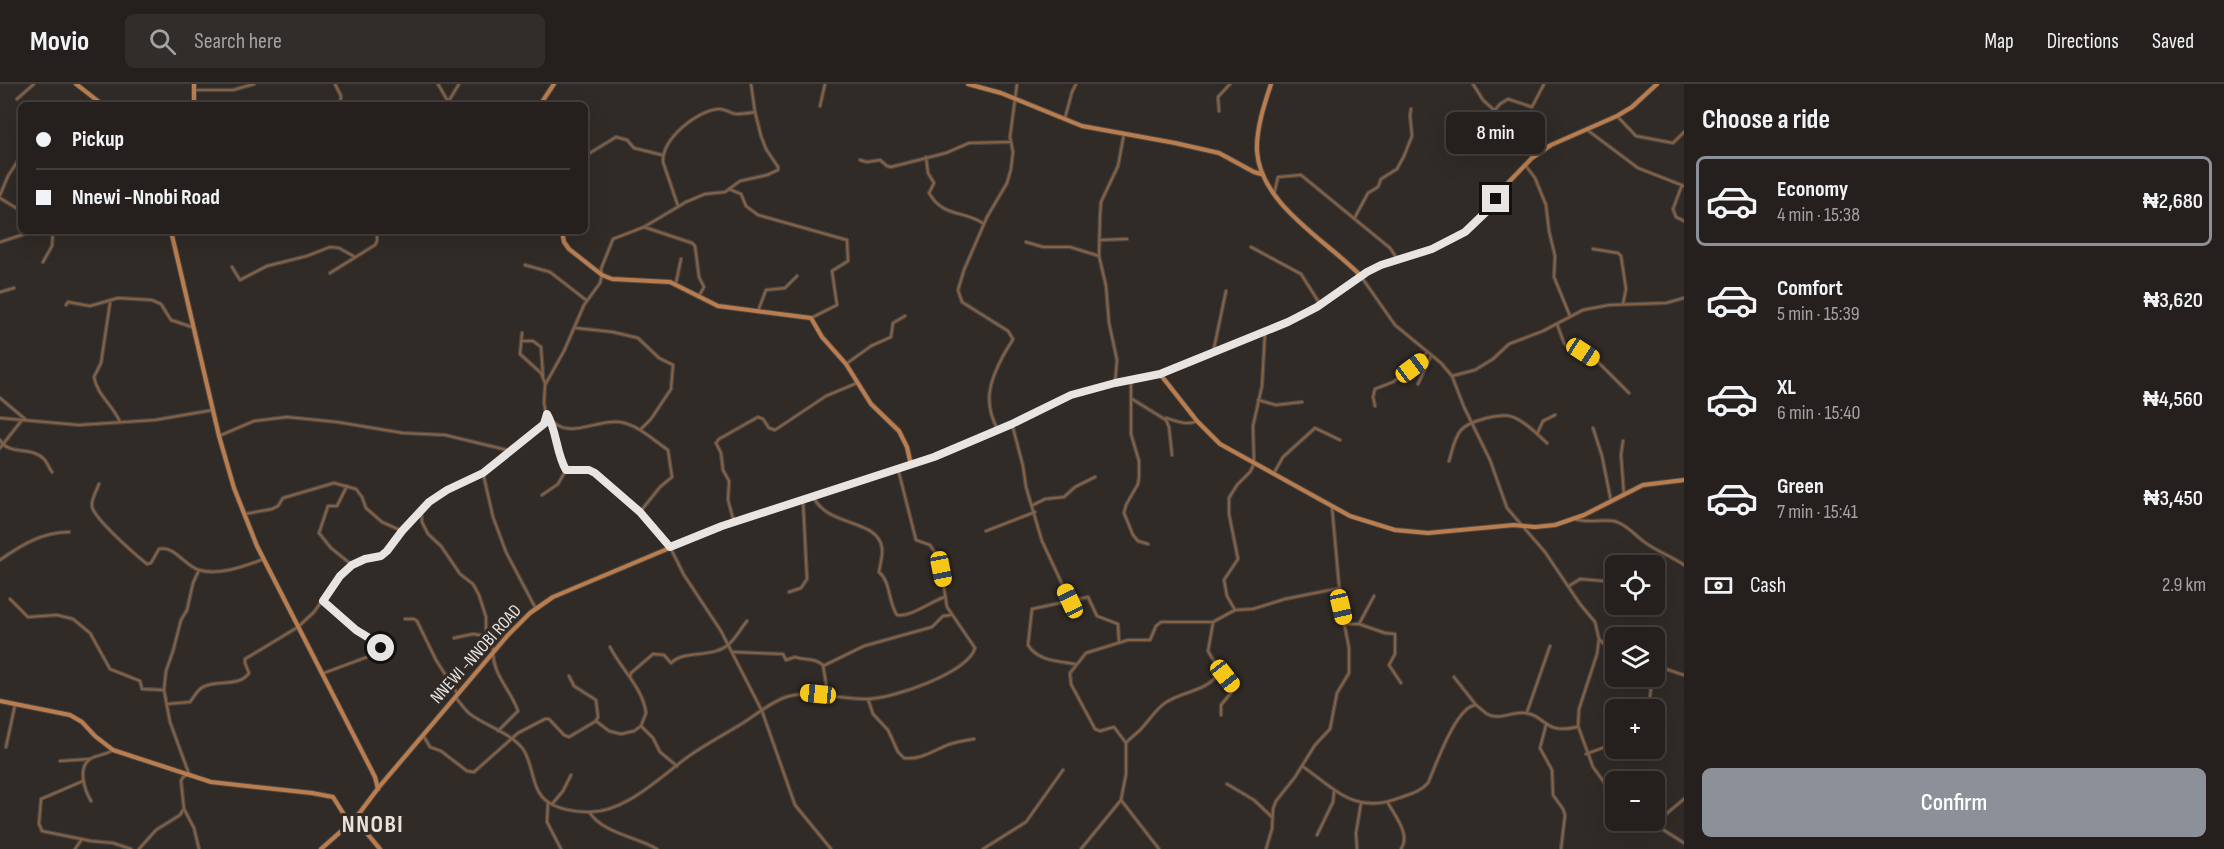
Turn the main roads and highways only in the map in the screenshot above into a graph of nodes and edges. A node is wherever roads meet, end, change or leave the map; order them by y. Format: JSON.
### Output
{"nodes":[{"id":1,"x":76,"y":84,"type":"edge"},
{"id":2,"x":194,"y":84,"type":"edge"},
{"id":3,"x":554,"y":84,"type":"edge"},
{"id":4,"x":968,"y":84,"type":"edge"},
{"id":5,"x":1270,"y":84,"type":"edge"},
{"id":6,"x":1657,"y":84,"type":"edge"},
{"id":7,"x":99,"y":102,"type":"edge"},
{"id":8,"x":194,"y":102,"type":"edge"},
{"id":9,"x":542,"y":102,"type":"edge"},
{"id":10,"x":1261,"y":174,"type":"junction"},
{"id":11,"x":172,"y":234,"type":"edge"},
{"id":12,"x":563,"y":234,"type":"edge"},
{"id":13,"x":1360,"y":275,"type":"junction"},
{"id":14,"x":1160,"y":374,"type":"junction"},
{"id":15,"x":911,"y":465,"type":"junction"},
{"id":16,"x":1684,"y":480,"type":"edge"},
{"id":17,"x":0,"y":701,"type":"edge"},
{"id":18,"x":375,"y":777,"type":"junction"},
{"id":19,"x":385,"y":781,"type":"junction"},
{"id":20,"x":378,"y":789,"type":"junction"},
{"id":21,"x":355,"y":819,"type":"junction"},
{"id":22,"x":350,"y":824,"type":"junction"},
{"id":23,"x":321,"y":849,"type":"edge"},
{"id":24,"x":380,"y":849,"type":"edge"}],
"edges":[{"from":1,"to":7,"type":"main road"},
{"from":2,"to":8,"type":"main road"},
{"from":3,"to":9,"type":"main road"},
{"from":4,"to":10,"type":"main road"},
{"from":5,"to":10,"type":"main road"},
{"from":6,"to":13,"type":"main road","name":"NNEWI -NNOBI ROAD"},
{"from":10,"to":13,"type":"main road"},
{"from":11,"to":18,"type":"main road"},
{"from":12,"to":15,"type":"main road"},
{"from":13,"to":14,"type":"main road","name":"NNEWI -NNOBI ROAD"},
{"from":14,"to":15,"type":"main road","name":"NNEWI -NNOBI ROAD"},
{"from":14,"to":16,"type":"main road"},
{"from":15,"to":19,"type":"main road","name":"NNEWI -NNOBI ROAD"},
{"from":17,"to":22,"type":"main road"},
{"from":18,"to":19,"type":"main road"},
{"from":18,"to":20,"type":"main road"},
{"from":19,"to":20,"type":"main road","name":"NNEWI -NNOBI ROAD"},
{"from":20,"to":21,"type":"main road","name":"NNEWI -NNOBI ROAD"},
{"from":21,"to":22,"type":"main road","name":"NNEWI -NNOBI ROAD"},
{"from":21,"to":24,"type":"main road"},
{"from":22,"to":23,"type":"main road","name":"NNEWI -NNOBI ROAD"}]}
